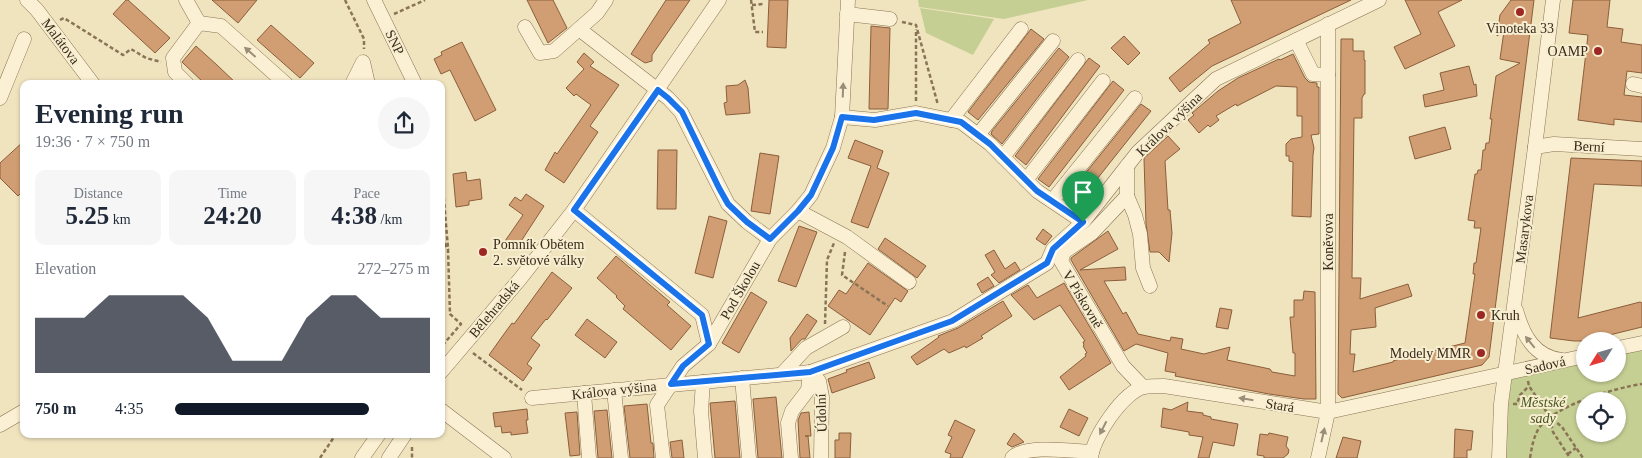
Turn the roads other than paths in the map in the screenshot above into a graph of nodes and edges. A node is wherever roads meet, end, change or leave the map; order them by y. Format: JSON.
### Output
{"nodes":[{"id":1,"x":27,"y":0,"type":"edge"},
{"id":2,"x":186,"y":0,"type":"edge"},
{"id":3,"x":374,"y":0,"type":"edge"},
{"id":4,"x":606,"y":0,"type":"edge"},
{"id":5,"x":718,"y":0,"type":"edge"},
{"id":6,"x":1380,"y":0,"type":"edge"},
{"id":7,"x":1553,"y":0,"type":"edge"},
{"id":8,"x":37,"y":5,"type":"edge"},
{"id":9,"x":847,"y":7,"type":"edge"},
{"id":10,"x":890,"y":18,"type":"road end"},
{"id":11,"x":199,"y":24,"type":"junction"},
{"id":12,"x":1328,"y":24,"type":"junction"},
{"id":13,"x":525,"y":27,"type":"dead end"},
{"id":14,"x":580,"y":29,"type":"junction"},
{"id":15,"x":1021,"y":29,"type":"dead end"},
{"id":16,"x":24,"y":39,"type":"dead end"},
{"id":17,"x":1296,"y":40,"type":"junction"},
{"id":18,"x":1053,"y":41,"type":"dead end"},
{"id":19,"x":1078,"y":60,"type":"dead end"},
{"id":20,"x":1328,"y":75,"type":"junction"},
{"id":21,"x":90,"y":80,"type":"edge"},
{"id":22,"x":183,"y":80,"type":"edge"},
{"id":23,"x":282,"y":80,"type":"edge"},
{"id":24,"x":354,"y":80,"type":"edge"},
{"id":25,"x":367,"y":80,"type":"edge"},
{"id":26,"x":413,"y":80,"type":"edge"},
{"id":27,"x":1104,"y":81,"type":"dead end"},
{"id":28,"x":658,"y":90,"type":"junction"},
{"id":29,"x":0,"y":98,"type":"edge"},
{"id":30,"x":1135,"y":98,"type":"dead end"},
{"id":31,"x":842,"y":117,"type":"junction"},
{"id":32,"x":946,"y":119,"type":"junction"},
{"id":33,"x":978,"y":135,"type":"junction"},
{"id":34,"x":1535,"y":147,"type":"junction"},
{"id":35,"x":1642,"y":149,"type":"edge"},
{"id":36,"x":1003,"y":157,"type":"junction"},
{"id":37,"x":1127,"y":166,"type":"junction"},
{"id":38,"x":1026,"y":180,"type":"junction"},
{"id":39,"x":1127,"y":196,"type":"junction"},
{"id":40,"x":1052,"y":201,"type":"junction"},
{"id":41,"x":574,"y":210,"type":"junction"},
{"id":42,"x":798,"y":211,"type":"junction"},
{"id":43,"x":1083,"y":222,"type":"junction"},
{"id":44,"x":770,"y":239,"type":"junction"},
{"id":45,"x":909,"y":282,"type":"dead end"},
{"id":46,"x":1150,"y":286,"type":"dead end"},
{"id":47,"x":1514,"y":305,"type":"junction"},
{"id":48,"x":843,"y":327,"type":"dead end"},
{"id":49,"x":1642,"y":343,"type":"edge"},
{"id":50,"x":709,"y":344,"type":"junction"},
{"id":51,"x":1626,"y":346,"type":"edge"},
{"id":52,"x":1576,"y":358,"type":"edge"},
{"id":53,"x":1566,"y":360,"type":"junction"},
{"id":54,"x":445,"y":367,"type":"edge"},
{"id":55,"x":810,"y":372,"type":"junction"},
{"id":56,"x":782,"y":374,"type":"junction"},
{"id":57,"x":1506,"y":374,"type":"junction"},
{"id":58,"x":742,"y":378,"type":"junction"},
{"id":59,"x":703,"y":382,"type":"junction"},
{"id":60,"x":671,"y":384,"type":"junction"},
{"id":61,"x":1143,"y":387,"type":"junction"},
{"id":62,"x":614,"y":390,"type":"junction"},
{"id":63,"x":584,"y":393,"type":"junction"},
{"id":64,"x":532,"y":398,"type":"road end"},
{"id":65,"x":1328,"y":412,"type":"junction"},
{"id":66,"x":20,"y":413,"type":"edge"},
{"id":67,"x":445,"y":413,"type":"edge"},
{"id":68,"x":0,"y":425,"type":"edge"},
{"id":69,"x":376,"y":438,"type":"edge"},
{"id":70,"x":402,"y":438,"type":"edge"},
{"id":71,"x":1091,"y":455,"type":"edge"},
{"id":72,"x":362,"y":458,"type":"edge"},
{"id":73,"x":389,"y":458,"type":"edge"},
{"id":74,"x":504,"y":458,"type":"edge"},
{"id":75,"x":589,"y":458,"type":"edge"},
{"id":76,"x":620,"y":458,"type":"edge"},
{"id":77,"x":663,"y":458,"type":"edge"},
{"id":78,"x":705,"y":458,"type":"edge"},
{"id":79,"x":749,"y":458,"type":"edge"},
{"id":80,"x":791,"y":458,"type":"edge"},
{"id":81,"x":821,"y":458,"type":"edge"},
{"id":82,"x":1012,"y":458,"type":"edge"},
{"id":83,"x":1318,"y":458,"type":"edge"},
{"id":84,"x":1499,"y":458,"type":"edge"}],
"edges":[{"from":1,"to":8,"type":"street","name":"Malátova"},
{"from":2,"to":11,"type":"street"},
{"from":3,"to":26,"type":"street","name":"SNP"},
{"from":4,"to":14,"type":"street"},
{"from":5,"to":28,"type":"street","name":"Bělehradská"},
{"from":6,"to":12,"type":"street","name":"Králova výšina"},
{"from":7,"to":34,"type":"street","name":"Masarykova"},
{"from":8,"to":21,"type":"street","name":"Malátova"},
{"from":9,"to":10,"type":"street"},
{"from":31,"to":9,"type":"street","name":"Pod Školou","one_way":true},
{"from":11,"to":22,"type":"street"},
{"from":23,"to":11,"type":"street","one_way":true},
{"from":12,"to":17,"type":"street","name":"Králova výšina"},
{"from":12,"to":20,"type":"street","name":"Koněvova"},
{"from":13,"to":14,"type":"street"},
{"from":14,"to":28,"type":"street"},
{"from":15,"to":32,"type":"street"},
{"from":16,"to":29,"type":"street"},
{"from":17,"to":20,"type":"street"},
{"from":17,"to":37,"type":"street","name":"Králova výšina"},
{"from":18,"to":33,"type":"street"},
{"from":19,"to":36,"type":"street"},
{"from":20,"to":65,"type":"street","name":"Koněvova"},
{"from":24,"to":25,"type":"street"},
{"from":27,"to":38,"type":"street"},
{"from":28,"to":41,"type":"street","name":"Bělehradská"},
{"from":28,"to":44,"type":"street"},
{"from":30,"to":40,"type":"street"},
{"from":31,"to":32,"type":"street"},
{"from":31,"to":42,"type":"street","name":"Pod Školou"},
{"from":32,"to":33,"type":"street"},
{"from":33,"to":36,"type":"street"},
{"from":34,"to":35,"type":"street","name":"Berní"},
{"from":34,"to":47,"type":"street","name":"Masarykova"},
{"from":36,"to":38,"type":"street"},
{"from":37,"to":39,"type":"street"},
{"from":37,"to":43,"type":"street","name":"Králova výšina"},
{"from":38,"to":40,"type":"street"},
{"from":39,"to":46,"type":"street"},
{"from":39,"to":61,"type":"street","name":"V Pískovně"},
{"from":40,"to":43,"type":"street"},
{"from":41,"to":50,"type":"street"},
{"from":41,"to":54,"type":"street","name":"Bělehradská"},
{"from":42,"to":44,"type":"street","name":"Pod Školou"},
{"from":42,"to":45,"type":"street"},
{"from":43,"to":55,"type":"street","name":"Králova výšina"},
{"from":44,"to":50,"type":"street","name":"Pod Školou"},
{"from":53,"to":47,"type":"street","one_way":true},
{"from":47,"to":57,"type":"street","name":"Masarykova"},
{"from":48,"to":56,"type":"street"},
{"from":49,"to":51,"type":"street"},
{"from":50,"to":60,"type":"street","name":"Pod Školou"},
{"from":52,"to":53,"type":"street","name":"Sadová"},
{"from":53,"to":57,"type":"street","name":"Sadová"},
{"from":55,"to":56,"type":"street","name":"Králova výšina"},
{"from":55,"to":80,"type":"street"},
{"from":55,"to":81,"type":"street","name":"Údolní"},
{"from":56,"to":58,"type":"street","name":"Králova výšina"},
{"from":57,"to":65,"type":"street","name":"Stará"},
{"from":57,"to":84,"type":"street","name":"Masarykova"},
{"from":58,"to":59,"type":"street","name":"Králova výšina"},
{"from":58,"to":79,"type":"street"},
{"from":59,"to":60,"type":"street","name":"Králova výšina"},
{"from":59,"to":78,"type":"street"},
{"from":60,"to":62,"type":"street","name":"Králova výšina"},
{"from":60,"to":77,"type":"street","name":"Pod Školou"},
{"from":65,"to":61,"type":"street","name":"Stará","one_way":true},
{"from":61,"to":71,"type":"street","one_way":true},
{"from":62,"to":63,"type":"street","name":"Králova výšina"},
{"from":62,"to":76,"type":"street"},
{"from":63,"to":64,"type":"street","name":"Králova výšina"},
{"from":63,"to":75,"type":"street"},
{"from":83,"to":65,"type":"street","name":"Koněvova","one_way":true},
{"from":66,"to":68,"type":"street"},
{"from":67,"to":74,"type":"street"},
{"from":69,"to":72,"type":"street"},
{"from":70,"to":73,"type":"street"},
{"from":71,"to":82,"type":"street"}]}
